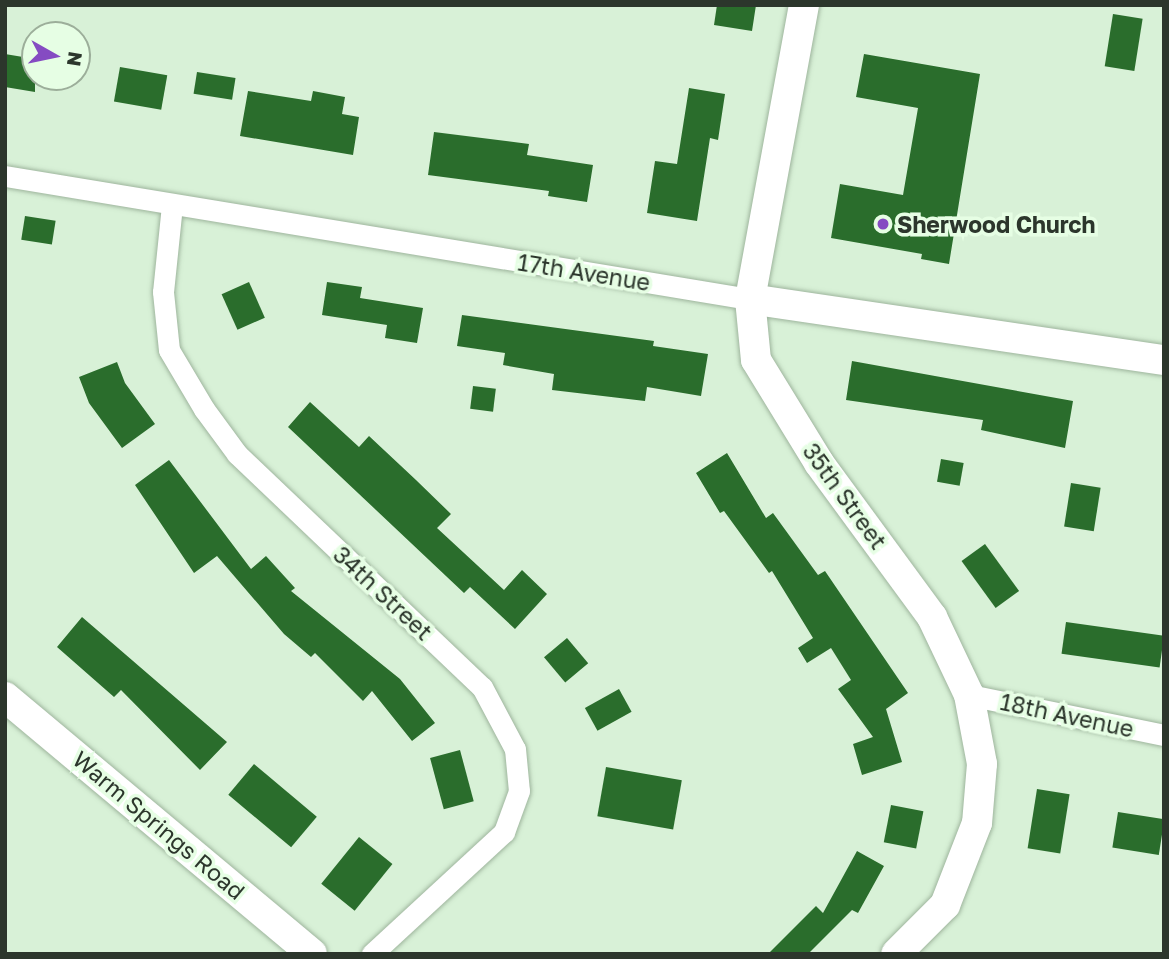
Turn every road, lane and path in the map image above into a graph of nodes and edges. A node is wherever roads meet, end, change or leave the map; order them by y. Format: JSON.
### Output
{"nodes":[{"id":1,"x":804,"y":5,"type":"edge"},
{"id":2,"x":5,"y":176,"type":"edge"},
{"id":3,"x":172,"y":205,"type":"junction"},
{"id":4,"x":750,"y":299,"type":"junction"},
{"id":5,"x":1164,"y":360,"type":"edge"},
{"id":6,"x":969,"y":695,"type":"junction"},
{"id":7,"x":5,"y":696,"type":"edge"},
{"id":8,"x":1164,"y":735,"type":"edge"},
{"id":9,"x":312,"y":954,"type":"edge"},
{"id":10,"x":372,"y":954,"type":"edge"},
{"id":11,"x":896,"y":954,"type":"edge"}],
"edges":[{"from":1,"to":4,"type":"street","name":"35th Street"},
{"from":2,"to":3,"type":"street","name":"17th Avenue"},
{"from":3,"to":4,"type":"street","name":"17th Avenue"},
{"from":3,"to":10,"type":"street","name":"34th Street"},
{"from":4,"to":5,"type":"street","name":"17th Avenue"},
{"from":4,"to":6,"type":"street","name":"35th Street"},
{"from":6,"to":8,"type":"street","name":"18th Avenue"},
{"from":6,"to":11,"type":"street","name":"35th Street"},
{"from":7,"to":9,"type":"street","name":"Warm Springs Road"}]}
